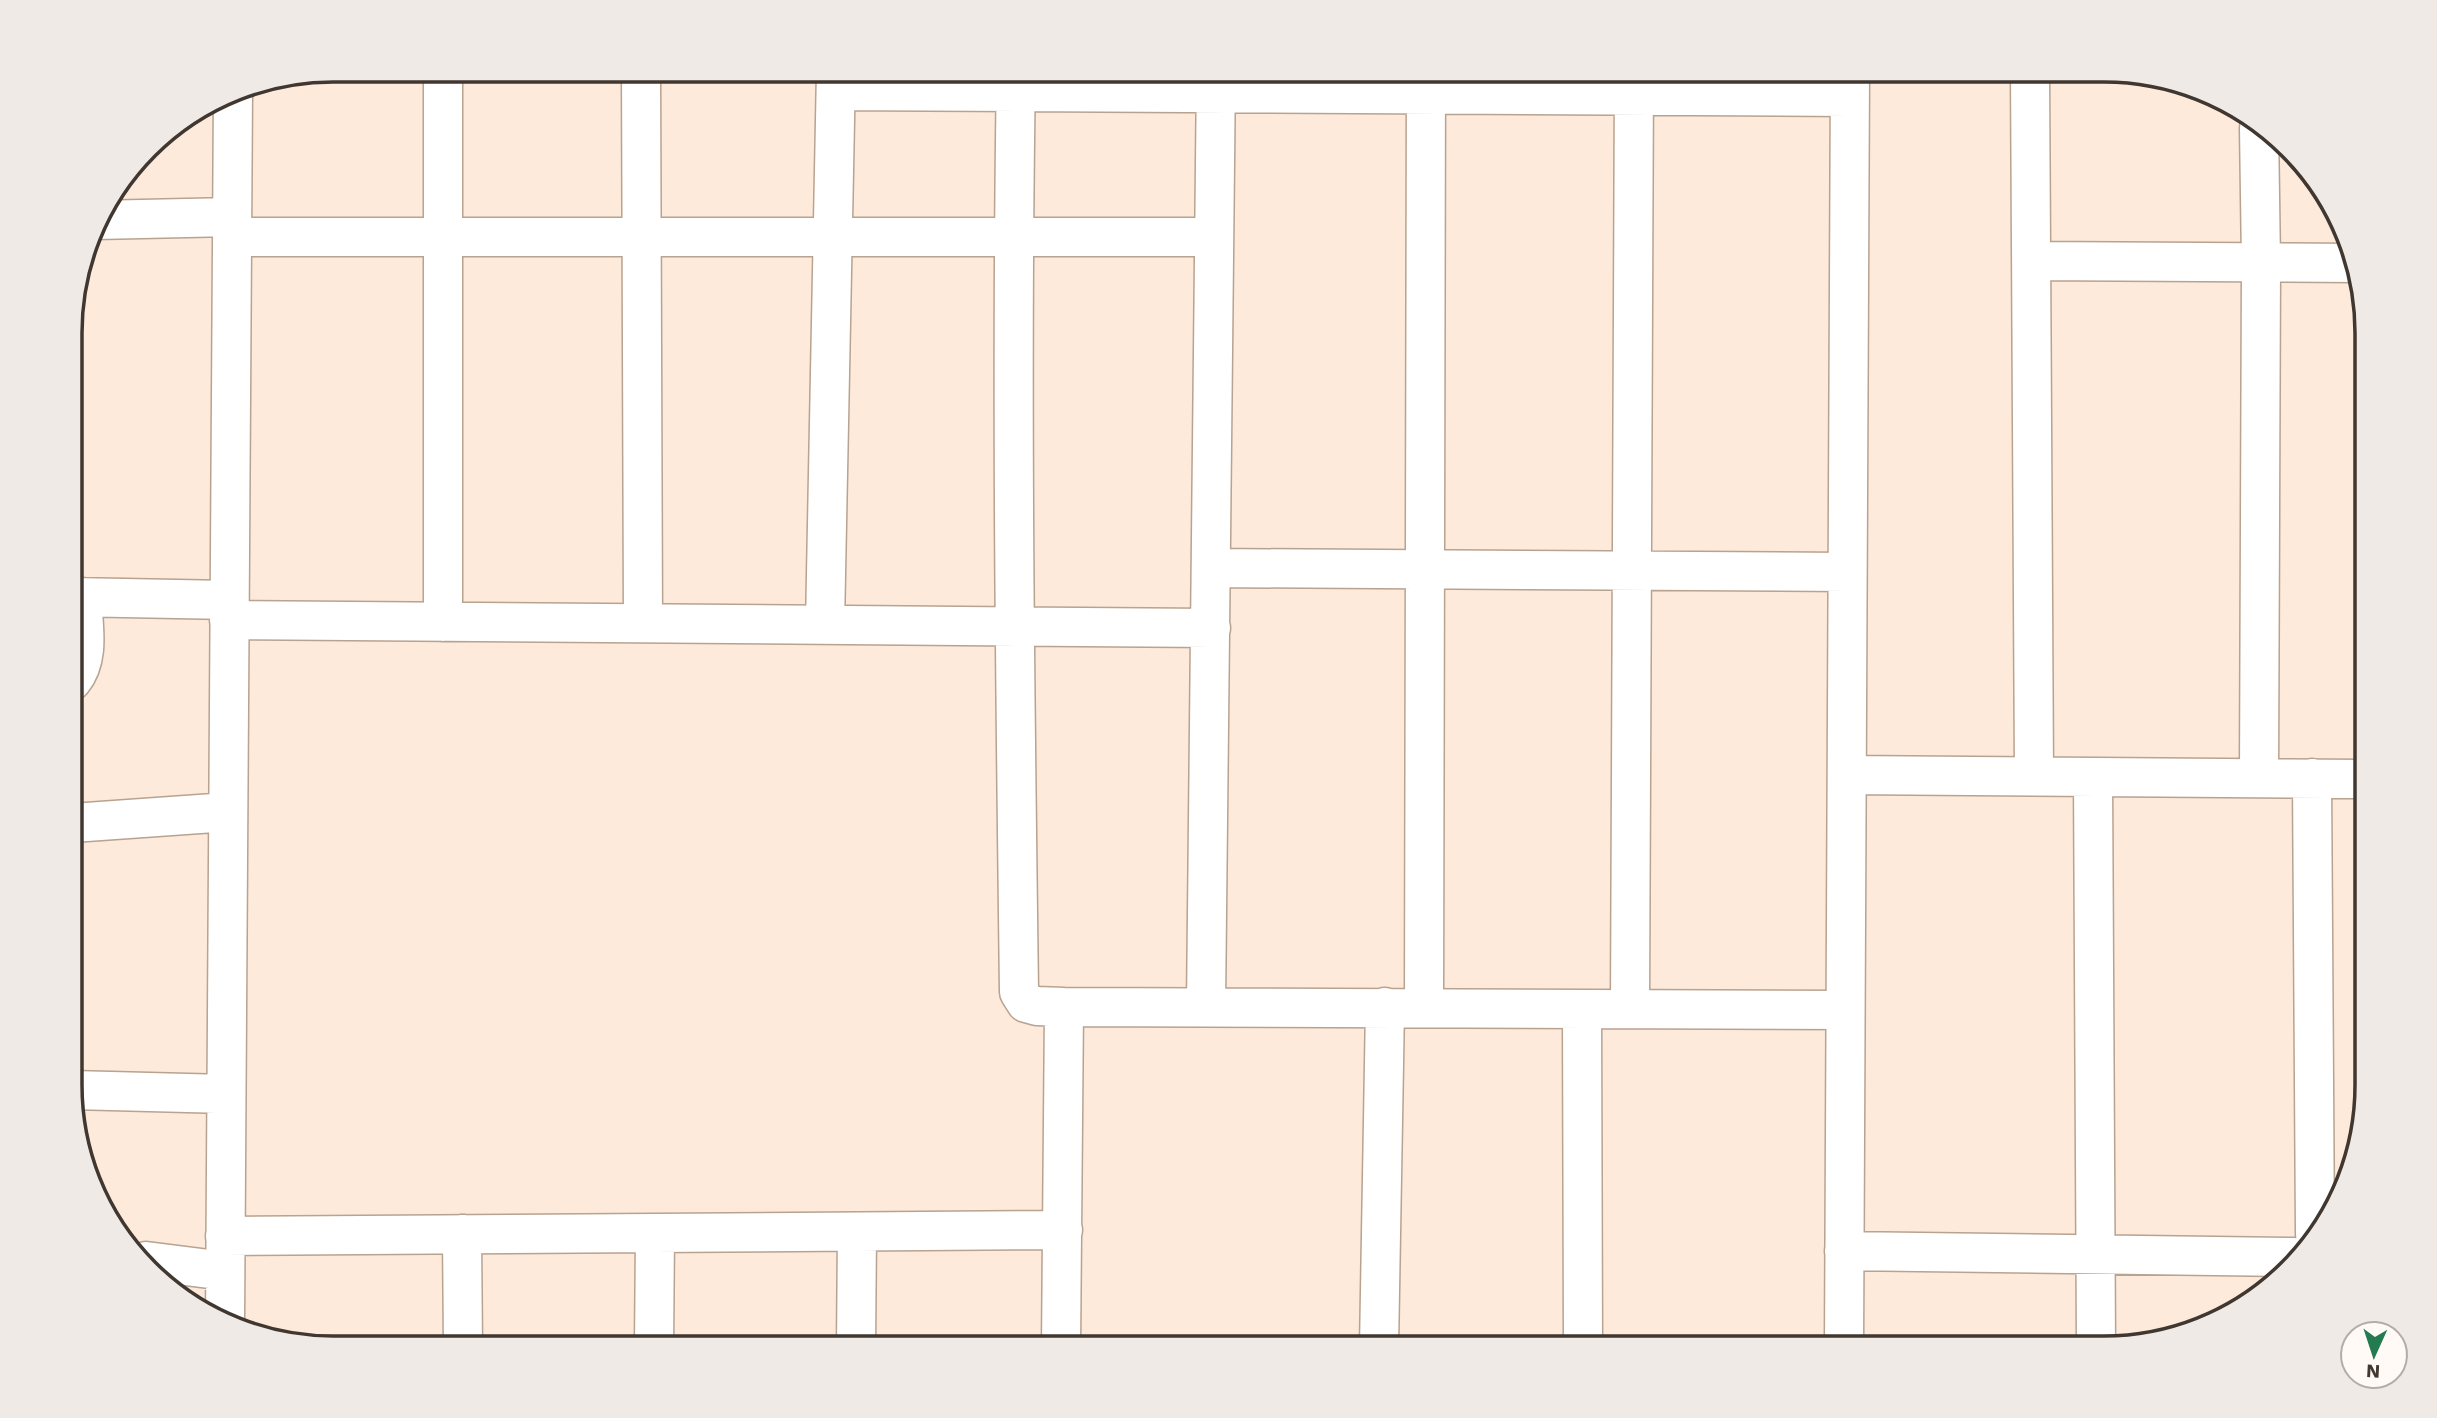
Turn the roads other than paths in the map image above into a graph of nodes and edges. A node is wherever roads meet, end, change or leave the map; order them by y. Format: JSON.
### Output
{"nodes":[{"id":1,"x":443,"y":82,"type":"edge"},
{"id":2,"x":641,"y":82,"type":"edge"},
{"id":3,"x":836,"y":82,"type":"edge"},
{"id":4,"x":1015,"y":82,"type":"edge"},
{"id":5,"x":1216,"y":82,"type":"edge"},
{"id":6,"x":2030,"y":82,"type":"edge"},
{"id":7,"x":1426,"y":83,"type":"edge"},
{"id":8,"x":1634,"y":83,"type":"edge"},
{"id":9,"x":1849,"y":83,"type":"edge"},
{"id":10,"x":230,"y":104,"type":"edge"},
{"id":11,"x":2259,"y":136,"type":"edge"},
{"id":12,"x":109,"y":221,"type":"edge"},
{"id":13,"x":232,"y":227,"type":"junction"},
{"id":14,"x":443,"y":236,"type":"junction"},
{"id":15,"x":642,"y":237,"type":"junction"},
{"id":16,"x":833,"y":237,"type":"junction"},
{"id":17,"x":1013,"y":237,"type":"junction"},
{"id":18,"x":1214,"y":237,"type":"junction"},
{"id":19,"x":2031,"y":261,"type":"junction"},
{"id":20,"x":2262,"y":263,"type":"junction"},
{"id":21,"x":2344,"y":263,"type":"edge"},
{"id":22,"x":1211,"y":568,"type":"junction"},
{"id":23,"x":1425,"y":569,"type":"junction"},
{"id":24,"x":1632,"y":571,"type":"junction"},
{"id":25,"x":1847,"y":572,"type":"junction"},
{"id":26,"x":82,"y":597,"type":"edge"},
{"id":27,"x":229,"y":610,"type":"junction"},
{"id":28,"x":443,"y":622,"type":"junction"},
{"id":29,"x":643,"y":623,"type":"junction"},
{"id":30,"x":825,"y":625,"type":"junction"},
{"id":31,"x":1014,"y":626,"type":"junction"},
{"id":32,"x":1211,"y":628,"type":"junction"},
{"id":33,"x":82,"y":641,"type":"edge"},
{"id":34,"x":82,"y":664,"type":"edge"},
{"id":35,"x":1847,"y":775,"type":"junction"},
{"id":36,"x":2034,"y":776,"type":"junction"},
{"id":37,"x":2093,"y":777,"type":"junction"},
{"id":38,"x":2259,"y":778,"type":"junction"},
{"id":39,"x":2312,"y":778,"type":"junction"},
{"id":40,"x":2355,"y":779,"type":"edge"},
{"id":41,"x":228,"y":812,"type":"junction"},
{"id":42,"x":82,"y":822,"type":"edge"},
{"id":43,"x":1064,"y":1007,"type":"junction"},
{"id":44,"x":1206,"y":1007,"type":"junction"},
{"id":45,"x":1385,"y":1007,"type":"junction"},
{"id":46,"x":1424,"y":1007,"type":"junction"},
{"id":47,"x":1582,"y":1009,"type":"junction"},
{"id":48,"x":1630,"y":1009,"type":"junction"},
{"id":49,"x":1845,"y":1010,"type":"junction"},
{"id":50,"x":82,"y":1090,"type":"edge"},
{"id":51,"x":226,"y":1094,"type":"junction"},
{"id":52,"x":2315,"y":1219,"type":"edge"},
{"id":53,"x":1063,"y":1230,"type":"junction"},
{"id":54,"x":857,"y":1232,"type":"junction"},
{"id":55,"x":655,"y":1233,"type":"junction"},
{"id":56,"x":462,"y":1234,"type":"junction"},
{"id":57,"x":1844,"y":1251,"type":"junction"},
{"id":58,"x":225,"y":1253,"type":"junction"},
{"id":59,"x":2095,"y":1255,"type":"junction"},
{"id":60,"x":2286,"y":1257,"type":"edge"},
{"id":61,"x":154,"y":1260,"type":"edge"},
{"id":62,"x":225,"y":1311,"type":"edge"},
{"id":63,"x":463,"y":1336,"type":"edge"},
{"id":64,"x":654,"y":1336,"type":"edge"},
{"id":65,"x":856,"y":1336,"type":"edge"},
{"id":66,"x":1061,"y":1336,"type":"edge"},
{"id":67,"x":1379,"y":1336,"type":"edge"},
{"id":68,"x":1583,"y":1336,"type":"edge"},
{"id":69,"x":1844,"y":1336,"type":"edge"},
{"id":70,"x":2096,"y":1336,"type":"edge"}],
"edges":[{"from":1,"to":14,"type":"street"},
{"from":2,"to":15,"type":"street"},
{"from":3,"to":16,"type":"street"},
{"from":4,"to":5,"type":"street"},
{"from":4,"to":17,"type":"street"},
{"from":5,"to":7,"type":"street"},
{"from":5,"to":18,"type":"street"},
{"from":6,"to":19,"type":"street"},
{"from":7,"to":8,"type":"street"},
{"from":7,"to":23,"type":"street"},
{"from":8,"to":9,"type":"street"},
{"from":8,"to":24,"type":"street"},
{"from":9,"to":25,"type":"street"},
{"from":10,"to":13,"type":"street"},
{"from":11,"to":20,"type":"street"},
{"from":12,"to":13,"type":"street"},
{"from":13,"to":14,"type":"street"},
{"from":13,"to":27,"type":"street"},
{"from":14,"to":15,"type":"street"},
{"from":14,"to":28,"type":"street"},
{"from":15,"to":16,"type":"street"},
{"from":15,"to":29,"type":"street"},
{"from":16,"to":17,"type":"street"},
{"from":16,"to":30,"type":"street"},
{"from":17,"to":18,"type":"street"},
{"from":17,"to":31,"type":"street"},
{"from":18,"to":22,"type":"street"},
{"from":19,"to":20,"type":"street"},
{"from":19,"to":36,"type":"street"},
{"from":20,"to":21,"type":"street"},
{"from":20,"to":38,"type":"street"},
{"from":22,"to":23,"type":"street"},
{"from":22,"to":32,"type":"street"},
{"from":23,"to":24,"type":"street"},
{"from":23,"to":46,"type":"street"},
{"from":24,"to":25,"type":"street"},
{"from":24,"to":48,"type":"street"},
{"from":25,"to":35,"type":"street"},
{"from":26,"to":27,"type":"street"},
{"from":27,"to":28,"type":"street"},
{"from":27,"to":41,"type":"street"},
{"from":28,"to":29,"type":"street"},
{"from":29,"to":30,"type":"street"},
{"from":30,"to":31,"type":"street"},
{"from":31,"to":32,"type":"street"},
{"from":31,"to":43,"type":"street"},
{"from":32,"to":44,"type":"street"},
{"from":33,"to":34,"type":"street"},
{"from":35,"to":36,"type":"street"},
{"from":35,"to":49,"type":"street"},
{"from":36,"to":37,"type":"street"},
{"from":37,"to":38,"type":"street"},
{"from":37,"to":59,"type":"street"},
{"from":38,"to":39,"type":"street"},
{"from":39,"to":40,"type":"street"},
{"from":39,"to":52,"type":"street"},
{"from":41,"to":42,"type":"street"},
{"from":41,"to":51,"type":"street"},
{"from":43,"to":44,"type":"street"},
{"from":43,"to":53,"type":"street"},
{"from":44,"to":45,"type":"street"},
{"from":45,"to":46,"type":"street"},
{"from":45,"to":67,"type":"street"},
{"from":46,"to":47,"type":"street"},
{"from":47,"to":48,"type":"street"},
{"from":47,"to":68,"type":"street"},
{"from":48,"to":49,"type":"street"},
{"from":49,"to":57,"type":"street"},
{"from":50,"to":51,"type":"street"},
{"from":51,"to":58,"type":"street"},
{"from":53,"to":54,"type":"street"},
{"from":53,"to":66,"type":"street"},
{"from":54,"to":55,"type":"street"},
{"from":54,"to":65,"type":"street"},
{"from":55,"to":56,"type":"street"},
{"from":55,"to":64,"type":"street"},
{"from":56,"to":58,"type":"street"},
{"from":56,"to":63,"type":"street"},
{"from":57,"to":59,"type":"street"},
{"from":57,"to":69,"type":"street"},
{"from":58,"to":61,"type":"street"},
{"from":58,"to":62,"type":"street"},
{"from":59,"to":60,"type":"street"},
{"from":59,"to":70,"type":"street"}]}
